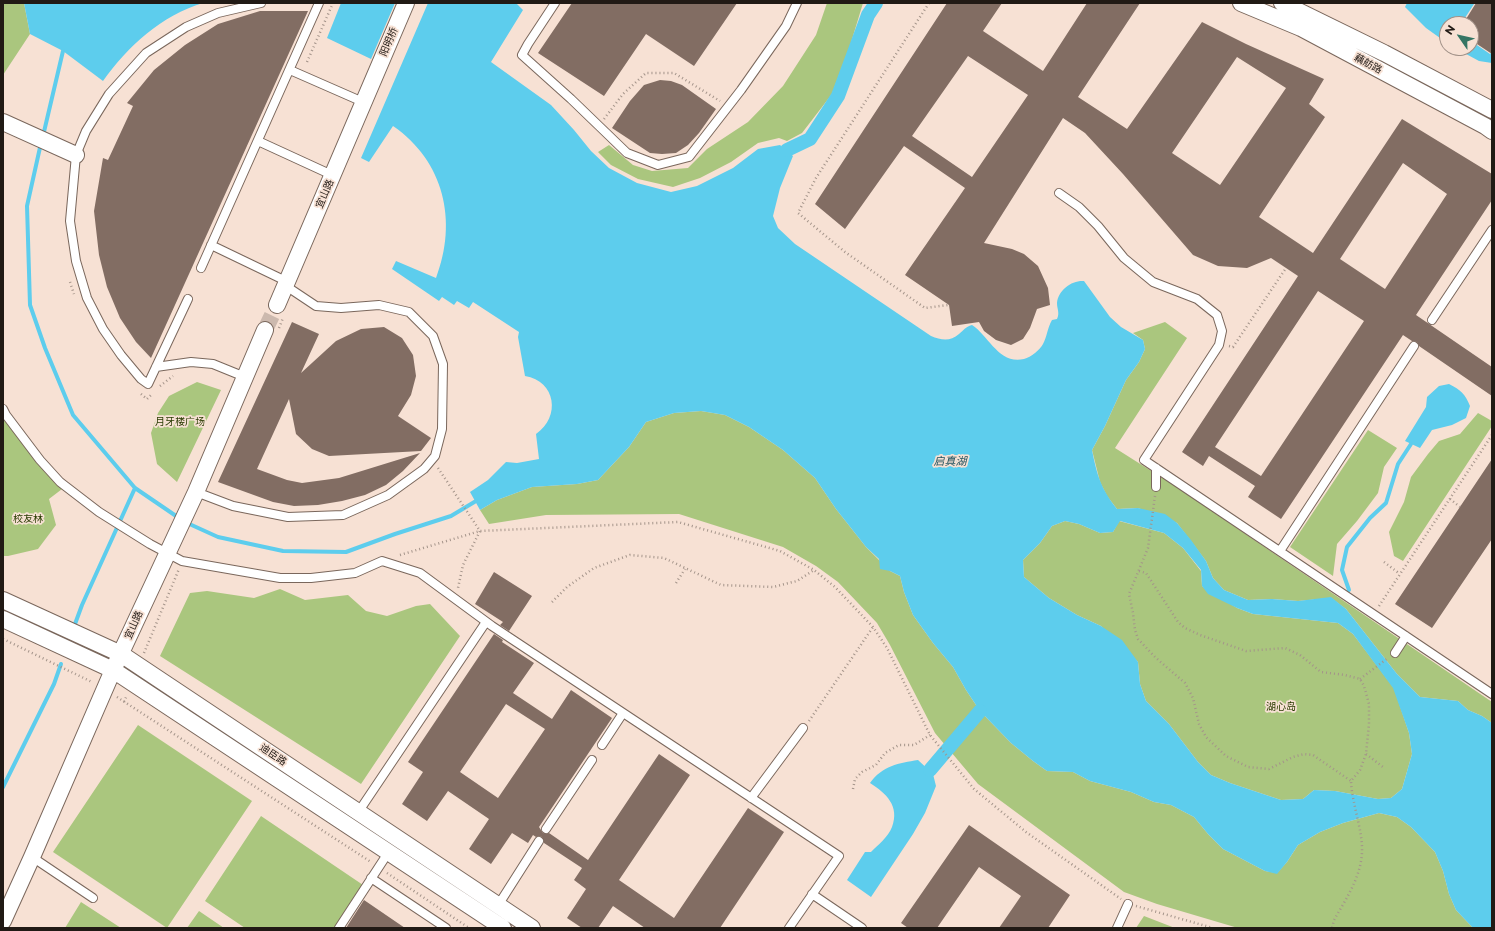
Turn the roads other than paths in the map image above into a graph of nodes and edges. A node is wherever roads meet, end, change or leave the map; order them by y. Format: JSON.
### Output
{"nodes":[{"id":1,"x":261,"y":3,"type":"edge"},
{"id":2,"x":319,"y":3,"type":"edge"},
{"id":3,"x":406,"y":3,"type":"edge"},
{"id":4,"x":555,"y":3,"type":"edge"},
{"id":5,"x":796,"y":3,"type":"edge"},
{"id":6,"x":1241,"y":3,"type":"edge"},
{"id":7,"x":1282,"y":3,"type":"edge"},
{"id":8,"x":290,"y":70,"type":"junction"},
{"id":9,"x":372,"y":82,"type":"joint"},
{"id":10,"x":363,"y":102,"type":"junction"},
{"id":11,"x":1492,"y":110,"type":"edge"},
{"id":12,"x":3,"y":122,"type":"edge"},
{"id":13,"x":1492,"y":131,"type":"edge"},
{"id":14,"x":258,"y":141,"type":"junction"},
{"id":15,"x":70,"y":152,"type":"junction"},
{"id":16,"x":332,"y":175,"type":"junction"},
{"id":17,"x":1060,"y":193,"type":"dead end"},
{"id":18,"x":1492,"y":230,"type":"edge"},
{"id":19,"x":211,"y":245,"type":"junction"},
{"id":20,"x":201,"y":268,"type":"dead end"},
{"id":21,"x":287,"y":284,"type":"junction"},
{"id":22,"x":188,"y":298,"type":"dead end"},
{"id":23,"x":277,"y":305,"type":"tunnel mouth"},
{"id":24,"x":1432,"y":320,"type":"dead end"},
{"id":25,"x":265,"y":330,"type":"tunnel mouth"},
{"id":26,"x":1414,"y":346,"type":"dead end"},
{"id":27,"x":156,"y":367,"type":"junction"},
{"id":28,"x":244,"y":377,"type":"junction"},
{"id":29,"x":3,"y":409,"type":"edge"},
{"id":30,"x":1156,"y":468,"type":"junction"},
{"id":31,"x":1156,"y":487,"type":"road end"},
{"id":32,"x":194,"y":496,"type":"junction"},
{"id":33,"x":170,"y":546,"type":"junction"},
{"id":34,"x":1280,"y":551,"type":"junction"},
{"id":35,"x":3,"y":600,"type":"edge"},
{"id":36,"x":3,"y":619,"type":"edge"},
{"id":37,"x":486,"y":622,"type":"junction"},
{"id":38,"x":1406,"y":636,"type":"junction"},
{"id":39,"x":1395,"y":653,"type":"road end"},
{"id":40,"x":121,"y":654,"type":"junction"},
{"id":41,"x":113,"y":670,"type":"junction"},
{"id":42,"x":1492,"y":694,"type":"edge"},
{"id":43,"x":623,"y":713,"type":"junction"},
{"id":44,"x":803,"y":728,"type":"road end"},
{"id":45,"x":602,"y":745,"type":"dead end"},
{"id":46,"x":592,"y":760,"type":"dead end"},
{"id":47,"x":751,"y":798,"type":"junction"},
{"id":48,"x":358,"y":812,"type":"junction"},
{"id":49,"x":349,"y":826,"type":"junction"},
{"id":50,"x":546,"y":830,"type":"dead end"},
{"id":51,"x":539,"y":841,"type":"dead end"},
{"id":52,"x":388,"y":853,"type":"junction"},
{"id":53,"x":32,"y":857,"type":"junction"},
{"id":54,"x":371,"y":878,"type":"junction"},
{"id":55,"x":812,"y":894,"type":"junction"},
{"id":56,"x":94,"y":898,"type":"dead end"},
{"id":57,"x":1128,"y":904,"type":"road end"},
{"id":58,"x":498,"y":906,"type":"junction"},
{"id":59,"x":3,"y":921,"type":"edge"},
{"id":60,"x":486,"y":923,"type":"edge"},
{"id":61,"x":339,"y":928,"type":"edge"},
{"id":62,"x":446,"y":928,"type":"edge"},
{"id":63,"x":503,"y":928,"type":"edge"},
{"id":64,"x":532,"y":928,"type":"edge"},
{"id":65,"x":789,"y":928,"type":"edge"},
{"id":66,"x":862,"y":928,"type":"edge"},
{"id":67,"x":1117,"y":928,"type":"edge"}],
"edges":[{"from":1,"to":15,"type":"lane"},
{"from":2,"to":8,"type":"lane"},
{"from":3,"to":9,"type":"street","name":"阳明桥"},
{"from":4,"to":5,"type":"lane"},
{"from":6,"to":13,"type":"street","name":"藕舫路"},
{"from":7,"to":11,"type":"street","name":"藕舫路"},
{"from":8,"to":10,"type":"lane"},
{"from":8,"to":14,"type":"lane"},
{"from":9,"to":10,"type":"street","name":"宜山路"},
{"from":10,"to":16,"type":"street","name":"宜山路"},
{"from":12,"to":15,"type":"street"},
{"from":14,"to":16,"type":"lane"},
{"from":14,"to":19,"type":"lane"},
{"from":15,"to":27,"type":"lane"},
{"from":16,"to":21,"type":"street","name":"宜山路"},
{"from":17,"to":30,"type":"lane"},
{"from":18,"to":24,"type":"lane"},
{"from":19,"to":20,"type":"lane"},
{"from":19,"to":21,"type":"lane"},
{"from":21,"to":23,"type":"street","name":"宜山路"},
{"from":21,"to":32,"type":"lane"},
{"from":22,"to":27,"type":"lane"},
{"from":25,"to":28,"type":"street","name":"宜山路"},
{"from":26,"to":34,"type":"lane"},
{"from":27,"to":28,"type":"lane"},
{"from":28,"to":32,"type":"street","name":"宜山路"},
{"from":29,"to":33,"type":"lane"},
{"from":30,"to":31,"type":"lane"},
{"from":30,"to":34,"type":"lane"},
{"from":32,"to":33,"type":"street","name":"宜山路"},
{"from":33,"to":37,"type":"lane"},
{"from":33,"to":40,"type":"street","name":"宜山路"},
{"from":34,"to":38,"type":"lane"},
{"from":35,"to":40,"type":"street","name":"迪臣路"},
{"from":36,"to":41,"type":"street","name":"迪臣路"},
{"from":37,"to":43,"type":"lane"},
{"from":37,"to":48,"type":"lane"},
{"from":38,"to":39,"type":"lane"},
{"from":38,"to":42,"type":"lane"},
{"from":40,"to":41,"type":"street","name":"宜山路"},
{"from":40,"to":48,"type":"street","name":"迪臣路"},
{"from":41,"to":49,"type":"street","name":"迪臣路"},
{"from":41,"to":53,"type":"street","name":"宜山路"},
{"from":43,"to":45,"type":"lane"},
{"from":43,"to":47,"type":"lane"},
{"from":44,"to":47,"type":"lane"},
{"from":46,"to":50,"type":"lane"},
{"from":47,"to":55,"type":"lane"},
{"from":48,"to":49,"type":"lane"},
{"from":48,"to":58,"type":"street","name":"迪臣路"},
{"from":49,"to":52,"type":"street","name":"迪臣路"},
{"from":51,"to":58,"type":"lane"},
{"from":52,"to":54,"type":"lane"},
{"from":52,"to":60,"type":"street","name":"迪臣路"},
{"from":53,"to":56,"type":"lane"},
{"from":53,"to":59,"type":"street","name":"宜山路"},
{"from":54,"to":61,"type":"lane"},
{"from":54,"to":62,"type":"lane"},
{"from":55,"to":65,"type":"lane"},
{"from":55,"to":66,"type":"lane"},
{"from":57,"to":67,"type":"lane"},
{"from":58,"to":60,"type":"lane"},
{"from":58,"to":64,"type":"street","name":"迪臣路"},
{"from":60,"to":63,"type":"street","name":"迪臣路"}]}
